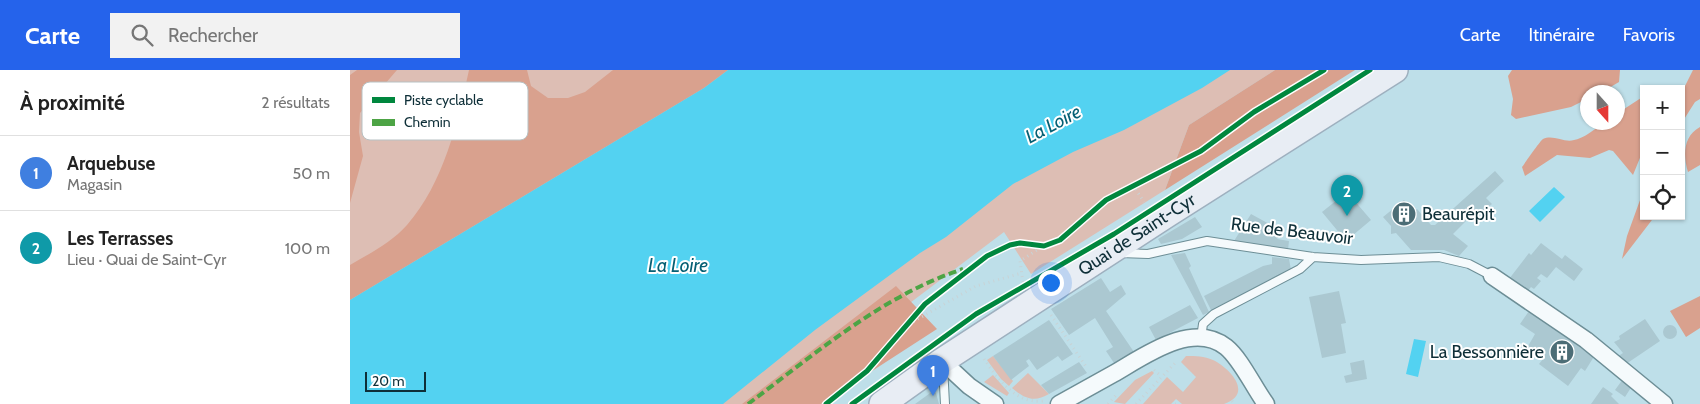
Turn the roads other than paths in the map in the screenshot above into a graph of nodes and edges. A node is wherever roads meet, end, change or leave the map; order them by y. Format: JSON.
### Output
{"nodes":[{"id":1,"x":1395,"y":70,"type":"edge"},
{"id":2,"x":1111,"y":253,"type":"junction"},
{"id":3,"x":1313,"y":258,"type":"junction"},
{"id":4,"x":1492,"y":276,"type":"joint"},
{"id":5,"x":1201,"y":338,"type":"junction"},
{"id":6,"x":942,"y":361,"type":"junction"},
{"id":7,"x":1054,"y":401,"type":"edge"},
{"id":8,"x":882,"y":404,"type":"edge"},
{"id":9,"x":944,"y":404,"type":"edge"},
{"id":10,"x":995,"y":404,"type":"edge"},
{"id":11,"x":1266,"y":404,"type":"edge"},
{"id":12,"x":1664,"y":404,"type":"edge"}],
"edges":[{"from":1,"to":2,"type":"main road","name":"Quai de Saint-Cyr"},
{"from":2,"to":3,"type":"lane","name":"Rue de Beauvoir"},
{"from":2,"to":6,"type":"main road","name":"Quai de Saint-Cyr"},
{"from":3,"to":4,"type":"lane","name":"Rue de Beauvoir"},
{"from":3,"to":5,"type":"lane"},
{"from":4,"to":12,"type":"street","name":"Rue de Beauvoir"},
{"from":5,"to":7,"type":"street"},
{"from":5,"to":11,"type":"street"},
{"from":6,"to":8,"type":"main road","name":"Quai de Saint-Cyr"},
{"from":6,"to":9,"type":"lane"},
{"from":6,"to":10,"type":"street"}]}
